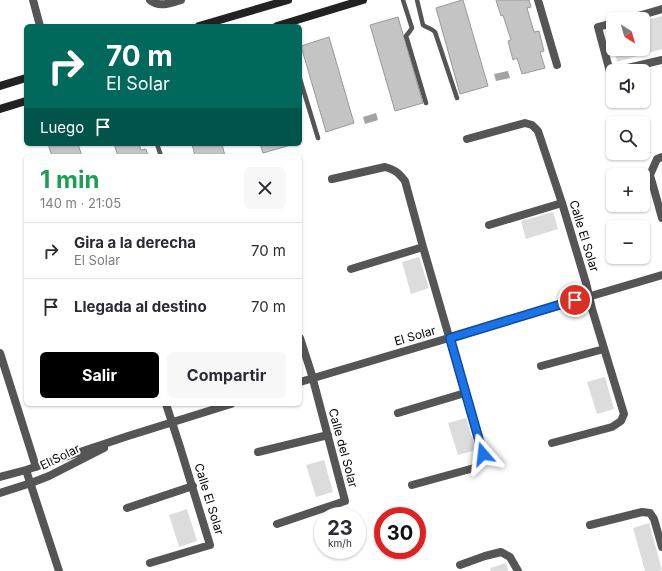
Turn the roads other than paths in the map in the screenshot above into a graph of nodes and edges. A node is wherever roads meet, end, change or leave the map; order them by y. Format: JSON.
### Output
{"nodes":[{"id":1,"x":33,"y":0,"type":"edge"},
{"id":2,"x":150,"y":0,"type":"edge"},
{"id":3,"x":181,"y":0,"type":"edge"},
{"id":4,"x":288,"y":0,"type":"edge"},
{"id":5,"x":363,"y":0,"type":"edge"},
{"id":6,"x":403,"y":0,"type":"edge"},
{"id":7,"x":417,"y":0,"type":"edge"},
{"id":8,"x":538,"y":0,"type":"edge"},
{"id":9,"x":662,"y":9,"type":"edge"},
{"id":10,"x":650,"y":13,"type":"edge"},
{"id":11,"x":39,"y":24,"type":"edge"},
{"id":12,"x":206,"y":24,"type":"edge"},
{"id":13,"x":284,"y":24,"type":"edge"},
{"id":14,"x":606,"y":25,"type":"edge"},
{"id":15,"x":662,"y":60,"type":"edge"},
{"id":16,"x":608,"y":64,"type":"edge"},
{"id":17,"x":645,"y":64,"type":"edge"},
{"id":18,"x":557,"y":65,"type":"dead end"},
{"id":19,"x":24,"y":79,"type":"edge"},
{"id":20,"x":0,"y":86,"type":"edge"},
{"id":21,"x":302,"y":86,"type":"edge"},
{"id":22,"x":457,"y":98,"type":"dead end"},
{"id":23,"x":24,"y":102,"type":"edge"},
{"id":24,"x":426,"y":103,"type":"dead end"},
{"id":25,"x":0,"y":109,"type":"edge"},
{"id":26,"x":318,"y":138,"type":"dead end"},
{"id":27,"x":467,"y":139,"type":"dead end"},
{"id":28,"x":662,"y":157,"type":"edge"},
{"id":29,"x":332,"y":179,"type":"dead end"},
{"id":30,"x":562,"y":203,"type":"junction"},
{"id":31,"x":662,"y":218,"type":"edge"},
{"id":32,"x":489,"y":225,"type":"dead end"},
{"id":33,"x":423,"y":247,"type":"junction"},
{"id":34,"x":351,"y":269,"type":"dead end"},
{"id":35,"x":662,"y":275,"type":"edge"},
{"id":36,"x":589,"y":296,"type":"junction"},
{"id":37,"x":450,"y":338,"type":"junction"},
{"id":38,"x":302,"y":345,"type":"edge"},
{"id":39,"x":604,"y":349,"type":"junction"},
{"id":40,"x":0,"y":353,"type":"edge"},
{"id":41,"x":541,"y":366,"type":"dead end"},
{"id":42,"x":312,"y":378,"type":"junction"},
{"id":43,"x":302,"y":381,"type":"edge"},
{"id":44,"x":465,"y":393,"type":"junction"},
{"id":45,"x":167,"y":406,"type":"edge"},
{"id":46,"x":224,"y":406,"type":"edge"},
{"id":47,"x":398,"y":413,"type":"dead end"},
{"id":48,"x":172,"y":422,"type":"junction"},
{"id":49,"x":328,"y":435,"type":"junction"},
{"id":50,"x":128,"y":436,"type":"junction"},
{"id":51,"x":552,"y":443,"type":"dead end"},
{"id":52,"x":258,"y":452,"type":"dead end"},
{"id":53,"x":36,"y":467,"type":"junction"},
{"id":54,"x":26,"y":470,"type":"junction"},
{"id":55,"x":0,"y":477,"type":"edge"},
{"id":56,"x":31,"y":483,"type":"junction"},
{"id":57,"x":412,"y":485,"type":"dead end"},
{"id":58,"x":192,"y":486,"type":"junction"},
{"id":59,"x":0,"y":493,"type":"edge"},
{"id":60,"x":127,"y":508,"type":"dead end"},
{"id":61,"x":277,"y":524,"type":"dead end"},
{"id":62,"x":590,"y":525,"type":"dead end"},
{"id":63,"x":662,"y":547,"type":"edge"},
{"id":64,"x":150,"y":563,"type":"dead end"},
{"id":65,"x":460,"y":565,"type":"dead end"},
{"id":66,"x":59,"y":571,"type":"edge"},
{"id":67,"x":518,"y":571,"type":"edge"}],
"edges":[{"from":1,"to":11,"type":"street"},
{"from":2,"to":3,"type":"street"},
{"from":4,"to":12,"type":"street"},
{"from":5,"to":13,"type":"street"},
{"from":6,"to":24,"type":"lane"},
{"from":7,"to":22,"type":"lane"},
{"from":8,"to":18,"type":"street"},
{"from":9,"to":10,"type":"street"},
{"from":14,"to":16,"type":"street"},
{"from":15,"to":17,"type":"street"},
{"from":19,"to":20,"type":"street"},
{"from":21,"to":26,"type":"lane"},
{"from":23,"to":25,"type":"street"},
{"from":27,"to":30,"type":"street","name":"Calle El Solar"},
{"from":28,"to":31,"type":"street"},
{"from":29,"to":33,"type":"street"},
{"from":30,"to":32,"type":"street"},
{"from":30,"to":36,"type":"street","name":"Calle El Solar"},
{"from":33,"to":34,"type":"street"},
{"from":33,"to":37,"type":"street"},
{"from":35,"to":36,"type":"street","name":"El Solar"},
{"from":36,"to":37,"type":"street","name":"El Solar"},
{"from":36,"to":39,"type":"street","name":"Calle El Solar"},
{"from":37,"to":42,"type":"street","name":"El Solar"},
{"from":37,"to":44,"type":"street"},
{"from":38,"to":42,"type":"street"},
{"from":39,"to":41,"type":"street"},
{"from":39,"to":51,"type":"street","name":"Calle El Solar"},
{"from":40,"to":53,"type":"street"},
{"from":42,"to":43,"type":"street","name":"El Solar"},
{"from":42,"to":49,"type":"street","name":"Calle del Solar"},
{"from":44,"to":47,"type":"street"},
{"from":44,"to":57,"type":"street"},
{"from":45,"to":48,"type":"street","name":"Calle El Solar"},
{"from":46,"to":48,"type":"street","name":"El Solar"},
{"from":48,"to":50,"type":"street","name":"El Solar"},
{"from":48,"to":58,"type":"street","name":"Calle El Solar"},
{"from":49,"to":52,"type":"street"},
{"from":49,"to":61,"type":"street","name":"Calle del Solar"},
{"from":50,"to":53,"type":"street","name":"El Solar"},
{"from":50,"to":56,"type":"street","name":"El Solar"},
{"from":53,"to":54,"type":"street","name":"El Solar"},
{"from":54,"to":55,"type":"street","name":"El Solar"},
{"from":54,"to":56,"type":"street"},
{"from":56,"to":59,"type":"street","name":"El Solar"},
{"from":56,"to":66,"type":"street"},
{"from":58,"to":60,"type":"street"},
{"from":58,"to":64,"type":"street","name":"Calle El Solar"},
{"from":62,"to":63,"type":"street"},
{"from":65,"to":67,"type":"street"}]}
